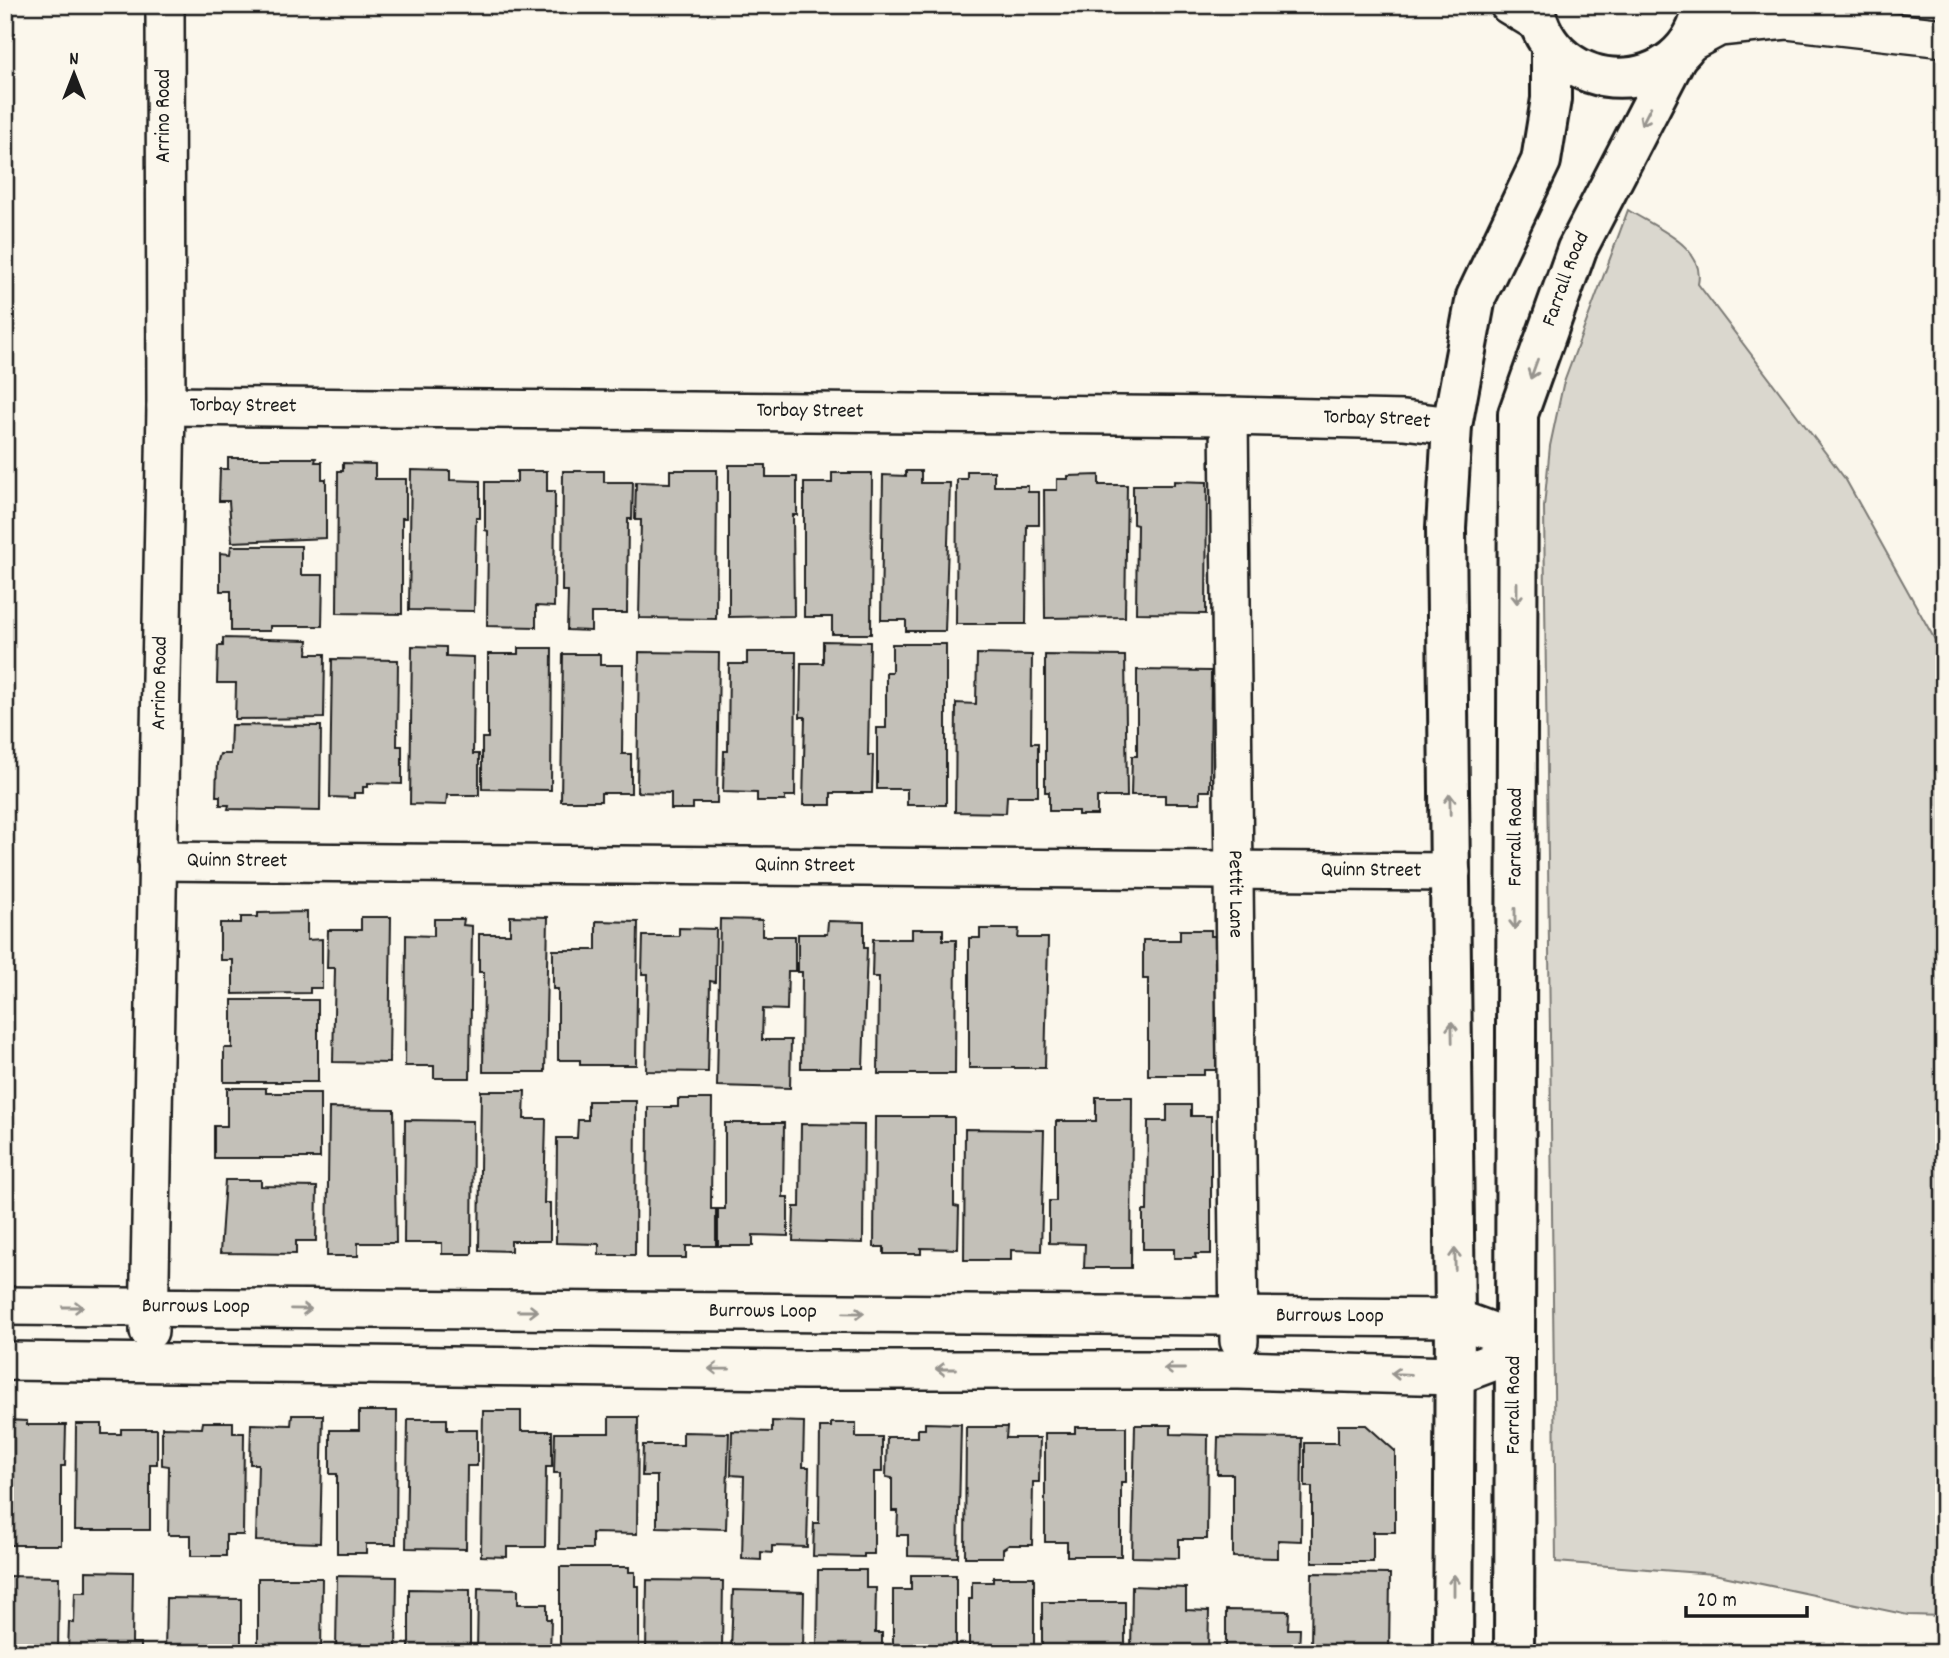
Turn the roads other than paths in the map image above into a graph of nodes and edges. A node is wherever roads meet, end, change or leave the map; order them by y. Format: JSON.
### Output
{"nodes":[{"id":1,"x":165,"y":5,"type":"edge"},
{"id":2,"x":1703,"y":5,"type":"edge"},
{"id":3,"x":1774,"y":13,"type":"edge"},
{"id":4,"x":1533,"y":20,"type":"edge"},
{"id":5,"x":1944,"y":37,"type":"edge"},
{"id":6,"x":1682,"y":50,"type":"junction"},
{"id":7,"x":166,"y":406,"type":"junction"},
{"id":8,"x":1228,"y":416,"type":"junction"},
{"id":9,"x":1452,"y":426,"type":"junction"},
{"id":10,"x":157,"y":861,"type":"junction"},
{"id":11,"x":1233,"y":869,"type":"junction"},
{"id":12,"x":1451,"y":872,"type":"junction"},
{"id":13,"x":5,"y":1306,"type":"edge"},
{"id":14,"x":149,"y":1307,"type":"junction"},
{"id":15,"x":388,"y":1310,"type":"junction"},
{"id":16,"x":596,"y":1311,"type":"junction"},
{"id":17,"x":805,"y":1312,"type":"junction"},
{"id":18,"x":1016,"y":1315,"type":"junction"},
{"id":19,"x":1239,"y":1317,"type":"junction"},
{"id":20,"x":1455,"y":1318,"type":"junction"},
{"id":21,"x":1515,"y":1347,"type":"junction"},
{"id":22,"x":148,"y":1360,"type":"junction"},
{"id":23,"x":5,"y":1361,"type":"edge"},
{"id":24,"x":389,"y":1364,"type":"junction"},
{"id":25,"x":597,"y":1367,"type":"junction"},
{"id":26,"x":1015,"y":1369,"type":"junction"},
{"id":27,"x":805,"y":1370,"type":"junction"},
{"id":28,"x":1239,"y":1370,"type":"junction"},
{"id":29,"x":1455,"y":1376,"type":"junction"},
{"id":30,"x":1453,"y":1653,"type":"edge"},
{"id":31,"x":1514,"y":1653,"type":"edge"}],
"edges":[{"from":1,"to":7,"type":"street","name":"Arrino Road"},
{"from":2,"to":6,"type":"main road","name":"Farrall Road"},
{"from":3,"to":5,"type":"street"},
{"from":3,"to":6,"type":"street"},
{"from":4,"to":6,"type":"main road"},
{"from":4,"to":9,"type":"main road"},
{"from":6,"to":21,"type":"main road","name":"Farrall Road","one_way":true},
{"from":7,"to":8,"type":"street","name":"Torbay Street"},
{"from":7,"to":10,"type":"street","name":"Arrino Road"},
{"from":8,"to":9,"type":"street","name":"Torbay Street"},
{"from":8,"to":11,"type":"street","name":"Pettit Lane"},
{"from":12,"to":9,"type":"main road","one_way":true},
{"from":10,"to":11,"type":"street","name":"Quinn Street"},
{"from":10,"to":14,"type":"street","name":"Arrino Road"},
{"from":11,"to":12,"type":"street","name":"Quinn Street"},
{"from":11,"to":19,"type":"street","name":"Pettit Lane"},
{"from":20,"to":12,"type":"main road","one_way":true},
{"from":13,"to":14,"type":"street","name":"Burrows Loop","one_way":true},
{"from":14,"to":15,"type":"street","name":"Burrows Loop","one_way":true},
{"from":14,"to":22,"type":"street","name":"Arrino Road"},
{"from":15,"to":16,"type":"street","name":"Burrows Loop","one_way":true},
{"from":15,"to":24,"type":"street"},
{"from":16,"to":17,"type":"street","name":"Burrows Loop"},
{"from":16,"to":25,"type":"street"},
{"from":17,"to":18,"type":"street","name":"Burrows Loop","one_way":true},
{"from":17,"to":27,"type":"street"},
{"from":18,"to":19,"type":"street","name":"Burrows Loop"},
{"from":18,"to":26,"type":"street"},
{"from":19,"to":20,"type":"street","name":"Burrows Loop"},
{"from":19,"to":28,"type":"street","name":"Pettit Lane"},
{"from":20,"to":21,"type":"street","name":"Burrows Loop"},
{"from":20,"to":29,"type":"main road"},
{"from":21,"to":29,"type":"street"},
{"from":21,"to":31,"type":"main road","name":"Farrall Road"},
{"from":22,"to":23,"type":"street"},
{"from":22,"to":24,"type":"street"},
{"from":24,"to":25,"type":"street"},
{"from":27,"to":25,"type":"street","one_way":true},
{"from":26,"to":27,"type":"street","one_way":true},
{"from":28,"to":26,"type":"street","one_way":true},
{"from":29,"to":28,"type":"street","one_way":true},
{"from":30,"to":29,"type":"main road","one_way":true}]}
